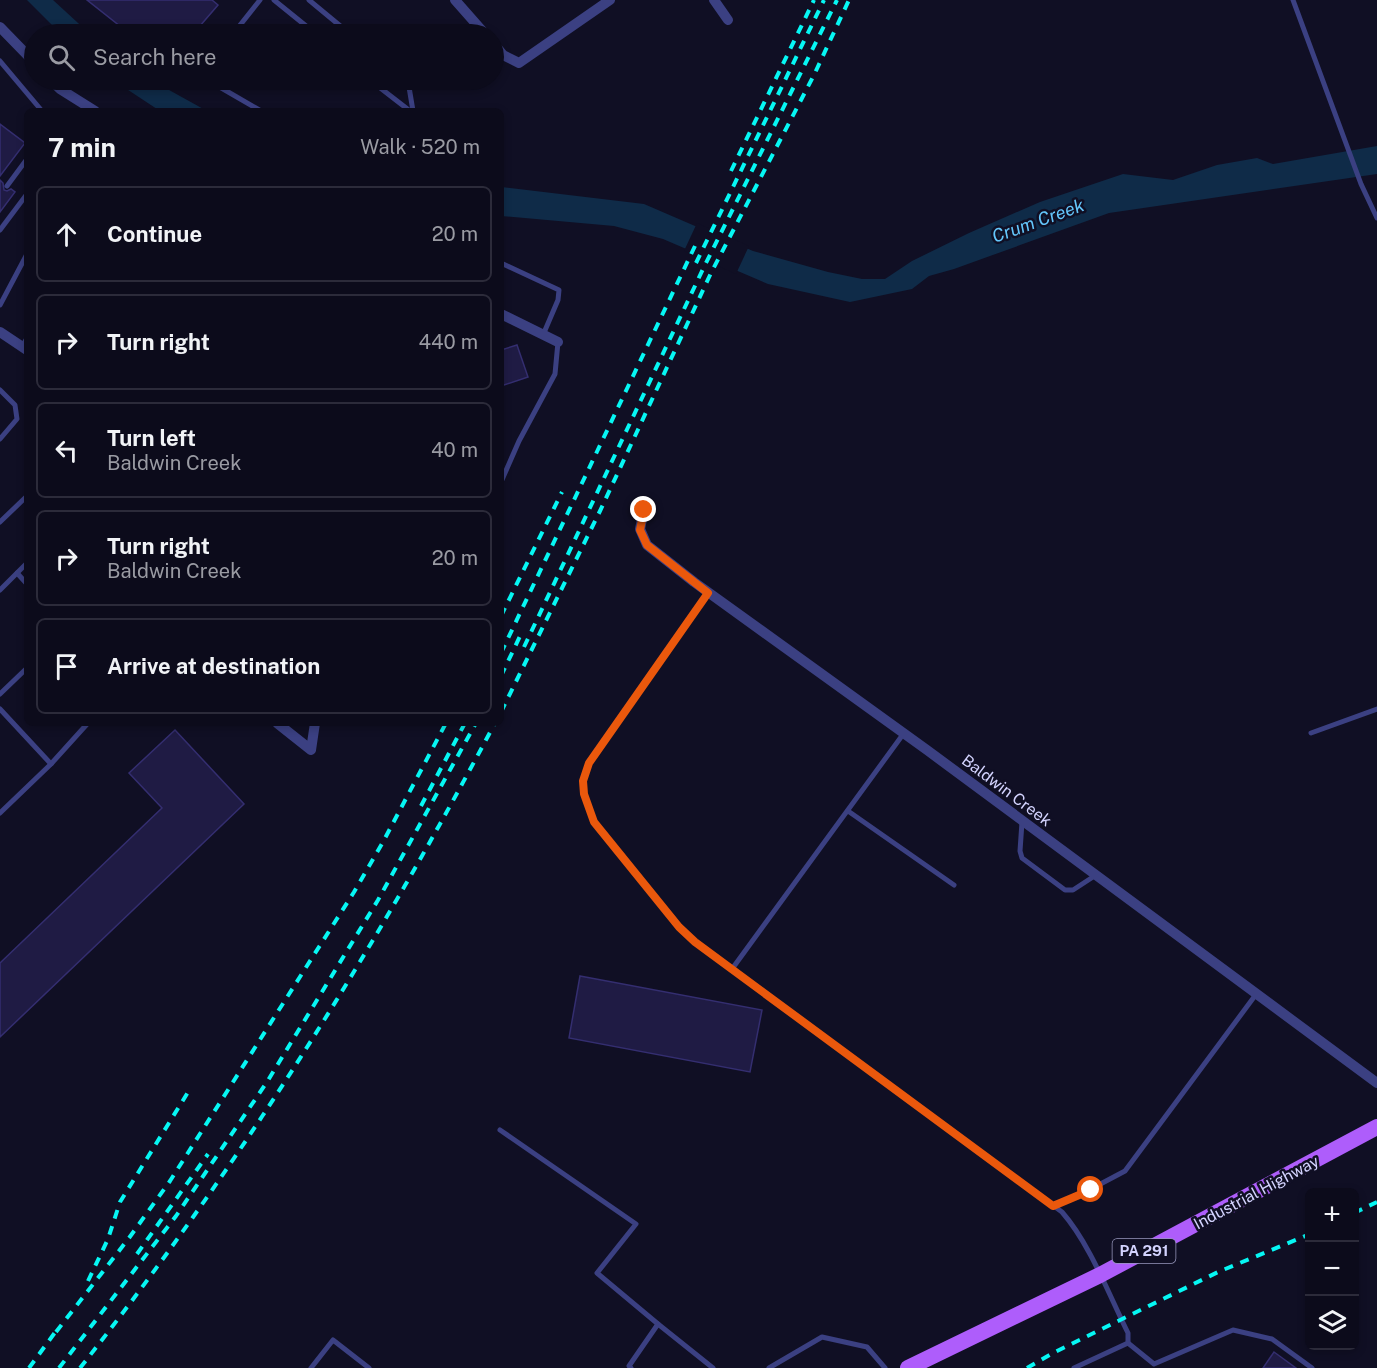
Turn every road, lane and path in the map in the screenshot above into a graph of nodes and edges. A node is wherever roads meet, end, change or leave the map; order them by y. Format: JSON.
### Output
{"nodes":[{"id":1,"x":250,"y":0,"type":"edge"},
{"id":2,"x":274,"y":0,"type":"edge"},
{"id":3,"x":309,"y":0,"type":"edge"},
{"id":4,"x":455,"y":0,"type":"edge"},
{"id":5,"x":610,"y":0,"type":"edge"},
{"id":6,"x":714,"y":0,"type":"edge"},
{"id":7,"x":1293,"y":0,"type":"edge"},
{"id":8,"x":258,"y":3,"type":"edge"},
{"id":9,"x":728,"y":20,"type":"dead end"},
{"id":10,"x":241,"y":24,"type":"edge"},
{"id":11,"x":304,"y":24,"type":"edge"},
{"id":12,"x":338,"y":24,"type":"edge"},
{"id":13,"x":476,"y":24,"type":"edge"},
{"id":14,"x":0,"y":27,"type":"edge"},
{"id":15,"x":24,"y":52,"type":"edge"},
{"id":16,"x":504,"y":56,"type":"edge"},
{"id":17,"x":0,"y":61,"type":"edge"},
{"id":18,"x":24,"y":90,"type":"edge"},
{"id":19,"x":24,"y":90,"type":"edge"},
{"id":20,"x":62,"y":90,"type":"edge"},
{"id":21,"x":225,"y":90,"type":"edge"},
{"id":22,"x":384,"y":90,"type":"edge"},
{"id":23,"x":410,"y":90,"type":"edge"},
{"id":24,"x":39,"y":108,"type":"edge"},
{"id":25,"x":90,"y":108,"type":"edge"},
{"id":26,"x":256,"y":108,"type":"edge"},
{"id":27,"x":408,"y":108,"type":"edge"},
{"id":28,"x":412,"y":108,"type":"edge"},
{"id":29,"x":24,"y":163,"type":"edge"},
{"id":30,"x":7,"y":186,"type":"dead end"},
{"id":31,"x":24,"y":198,"type":"edge"},
{"id":32,"x":1377,"y":218,"type":"edge"},
{"id":33,"x":0,"y":230,"type":"edge"},
{"id":34,"x":24,"y":260,"type":"edge"},
{"id":35,"x":504,"y":264,"type":"edge"},
{"id":36,"x":0,"y":305,"type":"edge"},
{"id":37,"x":504,"y":316,"type":"edge"},
{"id":38,"x":0,"y":332,"type":"edge"},
{"id":39,"x":543,"y":335,"type":"junction"},
{"id":40,"x":558,"y":342,"type":"joint"},
{"id":41,"x":24,"y":344,"type":"edge"},
{"id":42,"x":0,"y":390,"type":"edge"},
{"id":43,"x":0,"y":439,"type":"edge"},
{"id":44,"x":504,"y":475,"type":"edge"},
{"id":45,"x":24,"y":499,"type":"edge"},
{"id":46,"x":644,"y":510,"type":"dead end"},
{"id":47,"x":0,"y":522,"type":"edge"},
{"id":48,"x":24,"y":566,"type":"edge"},
{"id":49,"x":17,"y":573,"type":"junction"},
{"id":50,"x":24,"y":581,"type":"edge"},
{"id":51,"x":0,"y":590,"type":"edge"},
{"id":52,"x":708,"y":593,"type":"junction"},
{"id":53,"x":24,"y":671,"type":"edge"},
{"id":54,"x":0,"y":694,"type":"edge"},
{"id":55,"x":0,"y":709,"type":"edge"},
{"id":56,"x":1377,"y":709,"type":"edge"},
{"id":57,"x":85,"y":726,"type":"edge"},
{"id":58,"x":281,"y":726,"type":"edge"},
{"id":59,"x":315,"y":726,"type":"edge"},
{"id":60,"x":904,"y":733,"type":"junction"},
{"id":61,"x":1311,"y":733,"type":"dead end"},
{"id":62,"x":51,"y":764,"type":"junction"},
{"id":63,"x":848,"y":811,"type":"junction"},
{"id":64,"x":0,"y":813,"type":"edge"},
{"id":65,"x":1023,"y":820,"type":"junction"},
{"id":66,"x":1097,"y":875,"type":"junction"},
{"id":67,"x":954,"y":885,"type":"dead end"},
{"id":68,"x":732,"y":969,"type":"junction"},
{"id":69,"x":1257,"y":993,"type":"junction"},
{"id":70,"x":1377,"y":1083,"type":"edge"},
{"id":71,"x":1377,"y":1127,"type":"edge"},
{"id":72,"x":500,"y":1130,"type":"dead end"},
{"id":73,"x":1053,"y":1206,"type":"junction"},
{"id":74,"x":1100,"y":1275,"type":"junction"},
{"id":75,"x":658,"y":1324,"type":"junction"},
{"id":76,"x":1128,"y":1343,"type":"junction"},
{"id":77,"x":1152,"y":1366,"type":"edge"},
{"id":78,"x":311,"y":1368,"type":"edge"},
{"id":79,"x":369,"y":1368,"type":"edge"},
{"id":80,"x":631,"y":1368,"type":"edge"},
{"id":81,"x":713,"y":1368,"type":"edge"},
{"id":82,"x":769,"y":1368,"type":"edge"},
{"id":83,"x":885,"y":1368,"type":"edge"},
{"id":84,"x":908,"y":1368,"type":"edge"},
{"id":85,"x":1074,"y":1368,"type":"edge"},
{"id":86,"x":1312,"y":1368,"type":"edge"}],
"edges":[{"from":1,"to":8,"type":"lane"},
{"from":2,"to":11,"type":"lane"},
{"from":3,"to":12,"type":"lane"},
{"from":4,"to":13,"type":"street"},
{"from":5,"to":16,"type":"street"},
{"from":6,"to":9,"type":"street"},
{"from":7,"to":32,"type":"lane"},
{"from":8,"to":10,"type":"lane"},
{"from":14,"to":15,"type":"street"},
{"from":17,"to":19,"type":"lane"},
{"from":18,"to":24,"type":"lane"},
{"from":20,"to":25,"type":"street"},
{"from":21,"to":26,"type":"lane"},
{"from":22,"to":27,"type":"lane"},
{"from":23,"to":28,"type":"lane"},
{"from":29,"to":30,"type":"lane"},
{"from":31,"to":33,"type":"lane"},
{"from":34,"to":36,"type":"lane"},
{"from":35,"to":39,"type":"lane"},
{"from":37,"to":39,"type":"street"},
{"from":38,"to":41,"type":"street"},
{"from":39,"to":40,"type":"street"},
{"from":40,"to":44,"type":"lane"},
{"from":42,"to":43,"type":"lane"},
{"from":45,"to":47,"type":"lane"},
{"from":46,"to":52,"type":"street","name":"Baldwin Creek"},
{"from":48,"to":49,"type":"lane"},
{"from":49,"to":50,"type":"lane"},
{"from":49,"to":51,"type":"lane"},
{"from":52,"to":60,"type":"street","name":"Baldwin Creek"},
{"from":52,"to":68,"type":"lane"},
{"from":53,"to":54,"type":"lane"},
{"from":55,"to":62,"type":"lane"},
{"from":56,"to":61,"type":"lane"},
{"from":57,"to":62,"type":"lane"},
{"from":58,"to":59,"type":"street"},
{"from":60,"to":63,"type":"lane"},
{"from":60,"to":65,"type":"street","name":"Baldwin Creek"},
{"from":62,"to":64,"type":"lane"},
{"from":63,"to":67,"type":"lane"},
{"from":63,"to":68,"type":"lane"},
{"from":65,"to":66,"type":"street","name":"Baldwin Creek"},
{"from":65,"to":66,"type":"lane"},
{"from":66,"to":69,"type":"street","name":"Baldwin Creek"},
{"from":68,"to":73,"type":"lane"},
{"from":69,"to":70,"type":"street","name":"Baldwin Creek"},
{"from":69,"to":73,"type":"lane"},
{"from":71,"to":74,"type":"main road","name":"Industrial Highway","number":"PA 291"},
{"from":72,"to":75,"type":"lane"},
{"from":73,"to":74,"type":"lane"},
{"from":74,"to":76,"type":"lane"},
{"from":74,"to":84,"type":"main road","name":"Industrial Highway","number":"PA 291"},
{"from":75,"to":80,"type":"lane"},
{"from":75,"to":81,"type":"lane"},
{"from":76,"to":77,"type":"lane"},
{"from":76,"to":85,"type":"lane"},
{"from":77,"to":86,"type":"lane"},
{"from":78,"to":79,"type":"lane"},
{"from":82,"to":83,"type":"lane"}]}
